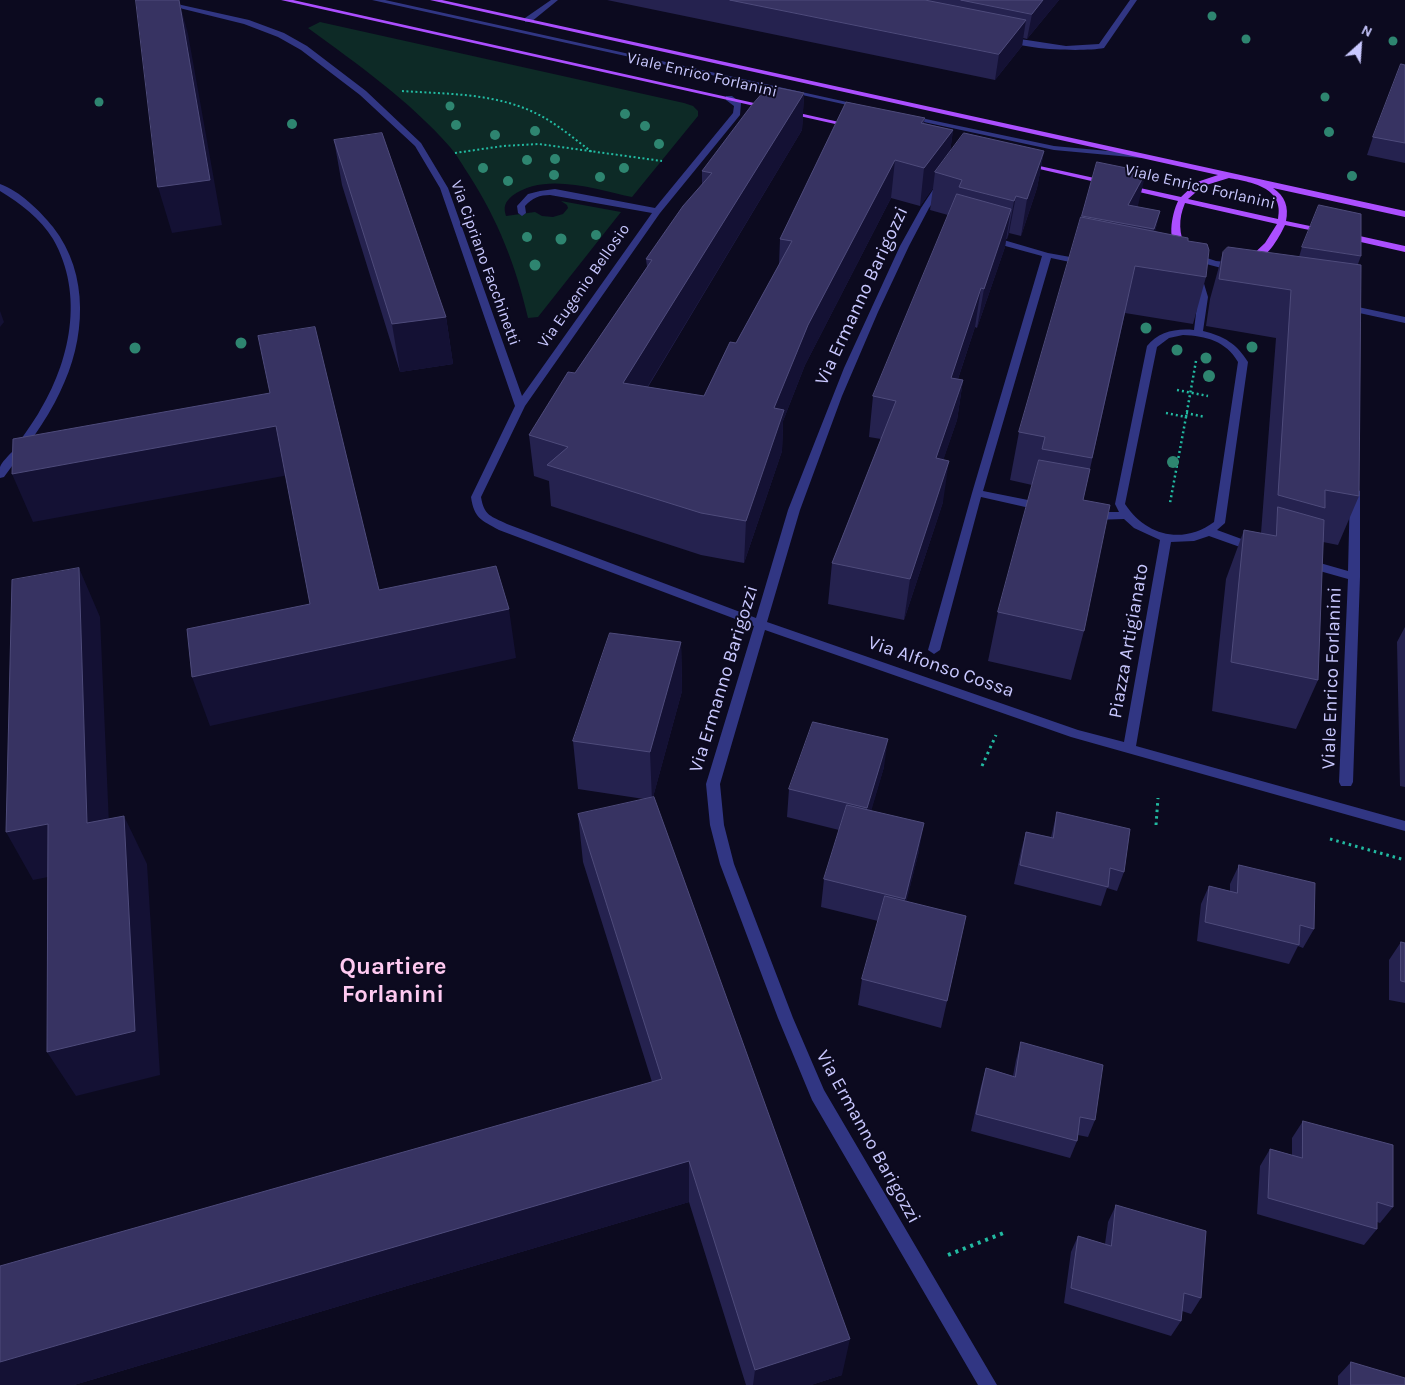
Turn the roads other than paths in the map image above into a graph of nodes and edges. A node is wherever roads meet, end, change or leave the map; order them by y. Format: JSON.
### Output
{"nodes":[{"id":1,"x":150,"y":0,"type":"edge"},
{"id":2,"x":284,"y":0,"type":"edge"},
{"id":3,"x":375,"y":0,"type":"edge"},
{"id":4,"x":433,"y":0,"type":"edge"},
{"id":5,"x":555,"y":0,"type":"edge"},
{"id":6,"x":1134,"y":0,"type":"edge"},
{"id":7,"x":528,"y":20,"type":"junction"},
{"id":8,"x":997,"y":37,"type":"edge"},
{"id":9,"x":729,"y":98,"type":"junction"},
{"id":10,"x":869,"y":108,"type":"edge"},
{"id":11,"x":898,"y":114,"type":"edge"},
{"id":12,"x":862,"y":128,"type":"edge"},
{"id":13,"x":1144,"y":156,"type":"junction"},
{"id":14,"x":1012,"y":162,"type":"edge"},
{"id":15,"x":949,"y":174,"type":"edge"},
{"id":16,"x":1247,"y":179,"type":"junction"},
{"id":17,"x":0,"y":187,"type":"edge"},
{"id":18,"x":1183,"y":200,"type":"junction"},
{"id":19,"x":657,"y":211,"type":"junction"},
{"id":20,"x":522,"y":213,"type":"dead end"},
{"id":21,"x":1405,"y":214,"type":"edge"},
{"id":22,"x":1282,"y":222,"type":"junction"},
{"id":23,"x":981,"y":237,"type":"edge"},
{"id":24,"x":1182,"y":249,"type":"junction"},
{"id":25,"x":1405,"y":249,"type":"edge"},
{"id":26,"x":1048,"y":255,"type":"junction"},
{"id":27,"x":1095,"y":263,"type":"edge"},
{"id":28,"x":1248,"y":264,"type":"junction"},
{"id":29,"x":1227,"y":277,"type":"edge"},
{"id":30,"x":1335,"y":306,"type":"edge"},
{"id":31,"x":1405,"y":320,"type":"edge"},
{"id":32,"x":1198,"y":333,"type":"junction"},
{"id":33,"x":520,"y":406,"type":"junction"},
{"id":34,"x":0,"y":475,"type":"edge"},
{"id":35,"x":1355,"y":477,"type":"edge"},
{"id":36,"x":977,"y":493,"type":"junction"},
{"id":37,"x":478,"y":510,"type":"joint"},
{"id":38,"x":1058,"y":510,"type":"edge"},
{"id":39,"x":1084,"y":515,"type":"edge"},
{"id":40,"x":1125,"y":515,"type":"junction"},
{"id":41,"x":1210,"y":532,"type":"junction"},
{"id":42,"x":1166,"y":538,"type":"junction"},
{"id":43,"x":1264,"y":551,"type":"edge"},
{"id":44,"x":1291,"y":559,"type":"edge"},
{"id":45,"x":1354,"y":577,"type":"junction"},
{"id":46,"x":761,"y":624,"type":"junction"},
{"id":47,"x":934,"y":650,"type":"dead end"},
{"id":48,"x":1129,"y":750,"type":"junction"},
{"id":49,"x":1346,"y":782,"type":"dead end"},
{"id":50,"x":1405,"y":826,"type":"edge"},
{"id":51,"x":988,"y":1385,"type":"edge"}],
"edges":[{"from":1,"to":33,"type":"street","name":"Via Cipriano Facchinetti"},
{"from":2,"to":9,"type":"main road","name":"Viale Enrico Forlanini"},
{"from":3,"to":10,"type":"street","name":"Viale Enrico Forlanini"},
{"from":4,"to":7,"type":"main road","name":"Viale Enrico Forlanini"},
{"from":5,"to":7,"type":"street"},
{"from":6,"to":8,"type":"street"},
{"from":7,"to":13,"type":"main road","name":"Viale Enrico Forlanini"},
{"from":9,"to":12,"type":"main road","name":"Viale Enrico Forlanini"},
{"from":9,"to":19,"type":"street","name":"Via Eugenio Bellosio"},
{"from":11,"to":13,"type":"street","name":"Viale Enrico Forlanini"},
{"from":13,"to":16,"type":"main road","name":"Viale Enrico Forlanini"},
{"from":14,"to":18,"type":"main road","name":"Viale Enrico Forlanini"},
{"from":15,"to":46,"type":"street","name":"Via Ermanno Barigozzi"},
{"from":16,"to":18,"type":"main road"},
{"from":16,"to":21,"type":"main road","name":"Viale Enrico Forlanini"},
{"from":16,"to":22,"type":"main road"},
{"from":17,"to":34,"type":"street"},
{"from":18,"to":22,"type":"main road","name":"Viale Enrico Forlanini"},
{"from":18,"to":24,"type":"main road"},
{"from":19,"to":20,"type":"street"},
{"from":19,"to":33,"type":"street","name":"Via Eugenio Bellosio"},
{"from":22,"to":25,"type":"main road","name":"Viale Enrico Forlanini"},
{"from":22,"to":28,"type":"main road"},
{"from":23,"to":26,"type":"street"},
{"from":24,"to":28,"type":"street"},
{"from":24,"to":32,"type":"street"},
{"from":26,"to":27,"type":"street"},
{"from":26,"to":36,"type":"street"},
{"from":28,"to":29,"type":"street"},
{"from":30,"to":31,"type":"street"},
{"from":32,"to":40,"type":"street"},
{"from":32,"to":41,"type":"street"},
{"from":33,"to":37,"type":"street","name":"Via Eugenio Bellosio"},
{"from":35,"to":45,"type":"street"},
{"from":36,"to":38,"type":"street"},
{"from":36,"to":47,"type":"street"},
{"from":37,"to":46,"type":"street","name":"Via Alfonso Cossa"},
{"from":39,"to":40,"type":"street"},
{"from":40,"to":42,"type":"street"},
{"from":41,"to":42,"type":"street"},
{"from":41,"to":43,"type":"street"},
{"from":42,"to":48,"type":"street","name":"Piazza Artigianato"},
{"from":44,"to":45,"type":"street","name":"Viale Enrico Forlanini"},
{"from":45,"to":49,"type":"street","name":"Viale Enrico Forlanini"},
{"from":46,"to":48,"type":"street","name":"Via Alfonso Cossa"},
{"from":46,"to":51,"type":"street","name":"Via Ermanno Barigozzi"},
{"from":48,"to":50,"type":"street","name":"Via Alfonso Cossa"}]}
